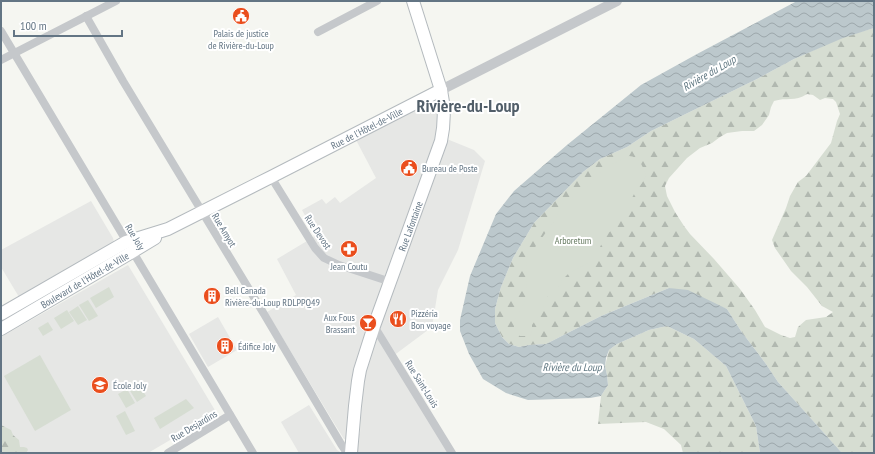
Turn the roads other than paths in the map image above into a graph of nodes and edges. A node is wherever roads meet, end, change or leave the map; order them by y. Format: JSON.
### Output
{"nodes":[{"id":1,"x":116,"y":1,"type":"edge"},
{"id":2,"x":377,"y":1,"type":"edge"},
{"id":3,"x":413,"y":1,"type":"edge"},
{"id":4,"x":617,"y":1,"type":"edge"},
{"id":5,"x":86,"y":16,"type":"junction"},
{"id":6,"x":1,"y":32,"type":"edge"},
{"id":7,"x":318,"y":32,"type":"dead end"},
{"id":8,"x":13,"y":53,"type":"junction"},
{"id":9,"x":1,"y":60,"type":"edge"},
{"id":10,"x":441,"y":90,"type":"junction"},
{"id":11,"x":271,"y":177,"type":"junction"},
{"id":12,"x":202,"y":212,"type":"junction"},
{"id":13,"x":129,"y":247,"type":"junction"},
{"id":14,"x":391,"y":282,"type":"junction"},
{"id":15,"x":1,"y":314,"type":"edge"},
{"id":16,"x":374,"y":326,"type":"junction"},
{"id":17,"x":1,"y":329,"type":"edge"},
{"id":18,"x":230,"y":415,"type":"junction"},
{"id":19,"x":168,"y":453,"type":"edge"},
{"id":20,"x":253,"y":453,"type":"edge"},
{"id":21,"x":347,"y":453,"type":"edge"},
{"id":22,"x":351,"y":453,"type":"edge"},
{"id":23,"x":452,"y":453,"type":"edge"}],
"edges":[{"from":1,"to":5,"type":"street"},
{"from":2,"to":7,"type":"street"},
{"from":3,"to":10,"type":"main road","name":"Rue Lafontaine"},
{"from":4,"to":10,"type":"street","name":"Rue de l'Hôtel-de-Ville"},
{"from":5,"to":8,"type":"street"},
{"from":5,"to":12,"type":"street","name":"Rue Amyot"},
{"from":6,"to":8,"type":"street","name":"Rue Joly"},
{"from":8,"to":9,"type":"street"},
{"from":8,"to":13,"type":"street","name":"Rue Joly"},
{"from":10,"to":11,"type":"main road","name":"Rue de l'Hôtel-de-Ville"},
{"from":10,"to":14,"type":"main road","name":"Rue Lafontaine"},
{"from":11,"to":12,"type":"main road","name":"Rue de l'Hôtel-de-Ville"},
{"from":11,"to":14,"type":"street","name":"Rue Devost"},
{"from":12,"to":13,"type":"main road","name":"Boulevard de l'Hôtel-de-Ville"},
{"from":12,"to":21,"type":"street","name":"Rue Amyot"},
{"from":13,"to":15,"type":"main road","name":"Boulevard de l'Hôtel-de-Ville"},
{"from":13,"to":17,"type":"main road","name":"Boulevard de l'Hôtel-de-Ville"},
{"from":13,"to":18,"type":"street","name":"Rue Joly"},
{"from":14,"to":16,"type":"main road","name":"Rue Lafontaine"},
{"from":16,"to":22,"type":"main road","name":"Rue Lafontaine"},
{"from":16,"to":23,"type":"street","name":"Rue Saint-Louis"},
{"from":18,"to":19,"type":"street","name":"Rue Desjardins"},
{"from":18,"to":20,"type":"street","name":"Rue Joly"}]}
